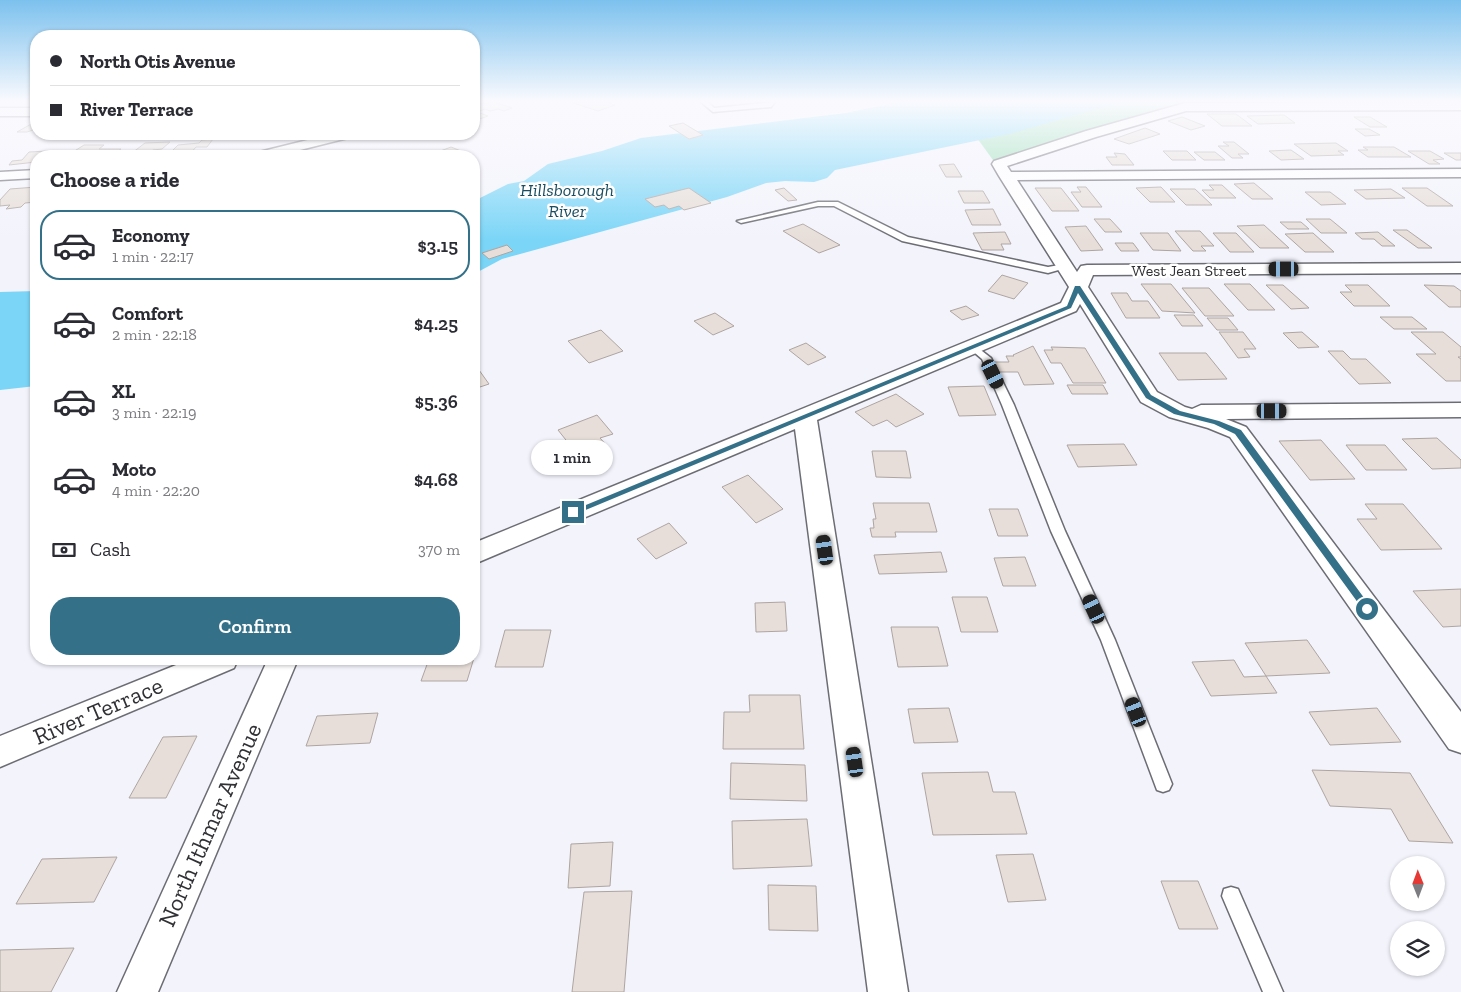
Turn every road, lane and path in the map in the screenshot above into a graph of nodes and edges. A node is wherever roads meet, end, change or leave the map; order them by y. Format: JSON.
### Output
{"nodes":[{"id":1,"x":1049,"y":148,"type":"edge"},
{"id":2,"x":1461,"y":173,"type":"edge"},
{"id":3,"x":30,"y":174,"type":"edge"},
{"id":4,"x":0,"y":176,"type":"edge"},
{"id":5,"x":1006,"y":176,"type":"junction"},
{"id":6,"x":741,"y":221,"type":"dead end"},
{"id":7,"x":1065,"y":267,"type":"junction"},
{"id":8,"x":1461,"y":268,"type":"edge"},
{"id":9,"x":1078,"y":288,"type":"junction"},
{"id":10,"x":973,"y":347,"type":"junction"},
{"id":11,"x":1461,"y":410,"type":"edge"},
{"id":12,"x":1177,"y":412,"type":"junction"},
{"id":13,"x":806,"y":416,"type":"junction"},
{"id":14,"x":480,"y":552,"type":"edge"},
{"id":15,"x":209,"y":665,"type":"edge"},
{"id":16,"x":280,"y":665,"type":"edge"},
{"id":17,"x":1461,"y":738,"type":"edge"},
{"id":18,"x":0,"y":752,"type":"edge"},
{"id":19,"x":1163,"y":784,"type":"dead end"},
{"id":20,"x":1231,"y":896,"type":"dead end"},
{"id":21,"x":137,"y":992,"type":"edge"},
{"id":22,"x":888,"y":992,"type":"edge"},
{"id":23,"x":1273,"y":992,"type":"edge"}],
"edges":[{"from":1,"to":5,"type":"street"},
{"from":2,"to":5,"type":"street"},
{"from":3,"to":4,"type":"street"},
{"from":5,"to":7,"type":"street"},
{"from":6,"to":7,"type":"lane"},
{"from":7,"to":9,"type":"street"},
{"from":8,"to":9,"type":"street","name":"West Jean Street"},
{"from":9,"to":10,"type":"street"},
{"from":9,"to":12,"type":"street"},
{"from":10,"to":13,"type":"street"},
{"from":10,"to":19,"type":"lane"},
{"from":11,"to":12,"type":"street"},
{"from":12,"to":17,"type":"street"},
{"from":13,"to":14,"type":"street"},
{"from":13,"to":22,"type":"street"},
{"from":15,"to":18,"type":"street","name":"River Terrace"},
{"from":16,"to":21,"type":"street","name":"North Ithmar Avenue"},
{"from":20,"to":23,"type":"lane"}]}
